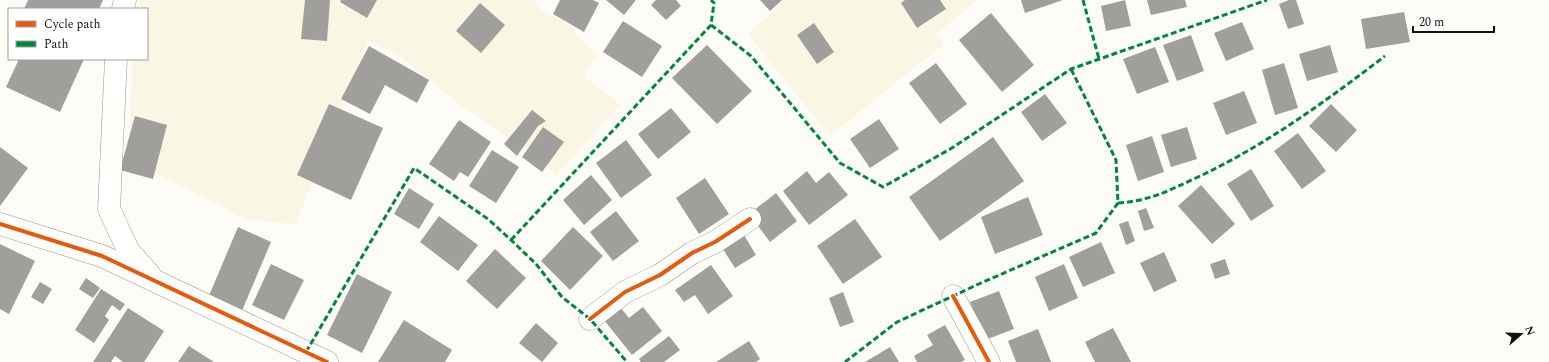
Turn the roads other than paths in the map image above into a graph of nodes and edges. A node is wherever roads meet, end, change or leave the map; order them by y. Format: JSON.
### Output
{"nodes":[{"id":1,"x":116,"y":60,"type":"edge"},
{"id":2,"x":750,"y":218,"type":"dead end"},
{"id":3,"x":0,"y":224,"type":"edge"},
{"id":4,"x":157,"y":283,"type":"junction"},
{"id":5,"x":953,"y":296,"type":"dead end"},
{"id":6,"x":590,"y":319,"type":"dead end"},
{"id":7,"x":327,"y":362,"type":"edge"},
{"id":8,"x":988,"y":362,"type":"edge"}],
"edges":[{"from":1,"to":4,"type":"street"},
{"from":2,"to":6,"type":"street"},
{"from":3,"to":4,"type":"street"},
{"from":4,"to":7,"type":"street"},
{"from":5,"to":8,"type":"street"}]}
